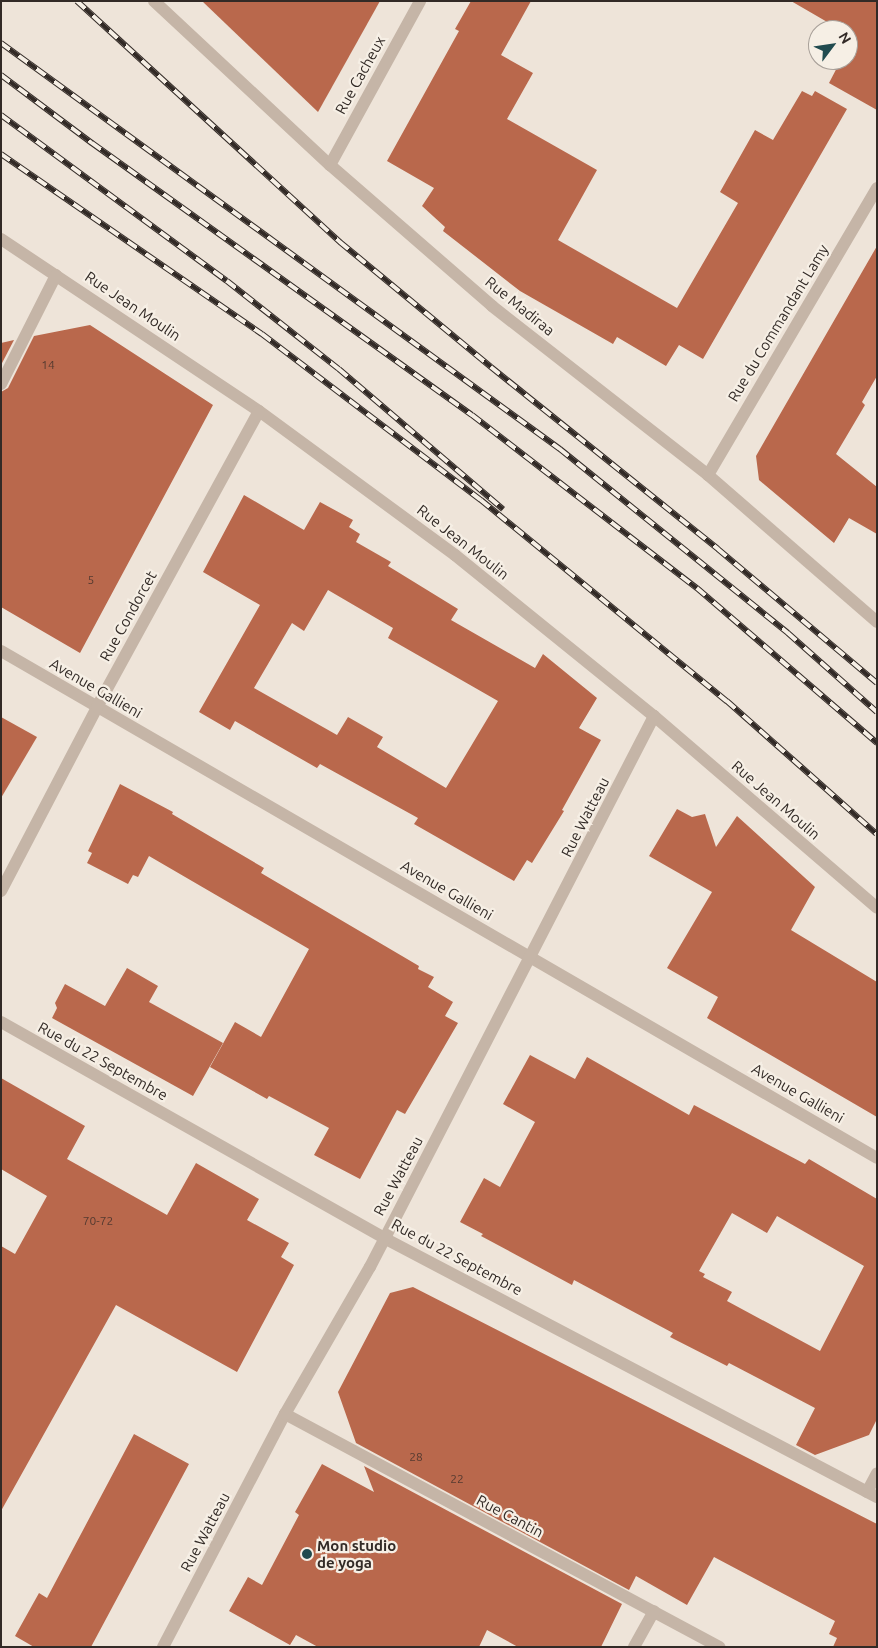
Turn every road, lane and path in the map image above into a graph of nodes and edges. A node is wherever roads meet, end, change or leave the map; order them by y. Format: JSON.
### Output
{"nodes":[{"id":1,"x":154,"y":1,"type":"edge"},
{"id":2,"x":420,"y":1,"type":"edge"},
{"id":3,"x":330,"y":165,"type":"junction"},
{"id":4,"x":877,"y":188,"type":"edge"},
{"id":5,"x":1,"y":239,"type":"edge"},
{"id":6,"x":56,"y":275,"type":"junction"},
{"id":7,"x":1,"y":384,"type":"edge"},
{"id":8,"x":259,"y":411,"type":"junction"},
{"id":9,"x":708,"y":475,"type":"junction"},
{"id":10,"x":877,"y":622,"type":"edge"},
{"id":11,"x":1,"y":651,"type":"edge"},
{"id":12,"x":97,"y":707,"type":"junction"},
{"id":13,"x":654,"y":716,"type":"junction"},
{"id":14,"x":1,"y":891,"type":"edge"},
{"id":15,"x":877,"y":908,"type":"edge"},
{"id":16,"x":530,"y":958,"type":"junction"},
{"id":17,"x":1,"y":1022,"type":"edge"},
{"id":18,"x":877,"y":1158,"type":"edge"},
{"id":19,"x":384,"y":1238,"type":"junction"},
{"id":20,"x":285,"y":1414,"type":"junction"},
{"id":21,"x":877,"y":1473,"type":"edge"},
{"id":22,"x":872,"y":1494,"type":"edge"},
{"id":23,"x":654,"y":1611,"type":"junction"},
{"id":24,"x":163,"y":1647,"type":"edge"},
{"id":25,"x":634,"y":1647,"type":"edge"},
{"id":26,"x":719,"y":1647,"type":"edge"}],
"edges":[{"from":1,"to":3,"type":"street","name":"Rue Madiraa"},
{"from":2,"to":3,"type":"street","name":"Rue Cacheux"},
{"from":3,"to":9,"type":"street","name":"Rue Madiraa"},
{"from":4,"to":9,"type":"street","name":"Rue du Commandant Lamy"},
{"from":5,"to":6,"type":"street","name":"Rue Jean Moulin"},
{"from":6,"to":7,"type":"street"},
{"from":6,"to":8,"type":"street","name":"Rue Jean Moulin"},
{"from":8,"to":12,"type":"street","name":"Rue Condorcet"},
{"from":8,"to":13,"type":"street","name":"Rue Jean Moulin"},
{"from":9,"to":10,"type":"street","name":"Rue Madiraa"},
{"from":11,"to":12,"type":"street","name":"Avenue Gallieni"},
{"from":12,"to":14,"type":"street","name":"Rue Condorcet"},
{"from":12,"to":16,"type":"street","name":"Avenue Gallieni"},
{"from":13,"to":15,"type":"street","name":"Rue Jean Moulin"},
{"from":13,"to":16,"type":"street","name":"Rue Watteau"},
{"from":16,"to":18,"type":"street","name":"Avenue Gallieni"},
{"from":16,"to":19,"type":"street","name":"Rue Watteau"},
{"from":17,"to":19,"type":"street","name":"Rue du 22 Septembre"},
{"from":19,"to":20,"type":"street","name":"Rue Watteau"},
{"from":19,"to":22,"type":"street","name":"Rue du 22 Septembre"},
{"from":20,"to":23,"type":"street","name":"Rue Cantin"},
{"from":20,"to":24,"type":"street","name":"Rue Watteau"},
{"from":21,"to":22,"type":"street"},
{"from":23,"to":25,"type":"street"},
{"from":23,"to":26,"type":"street","name":"Rue Cantin"}]}
